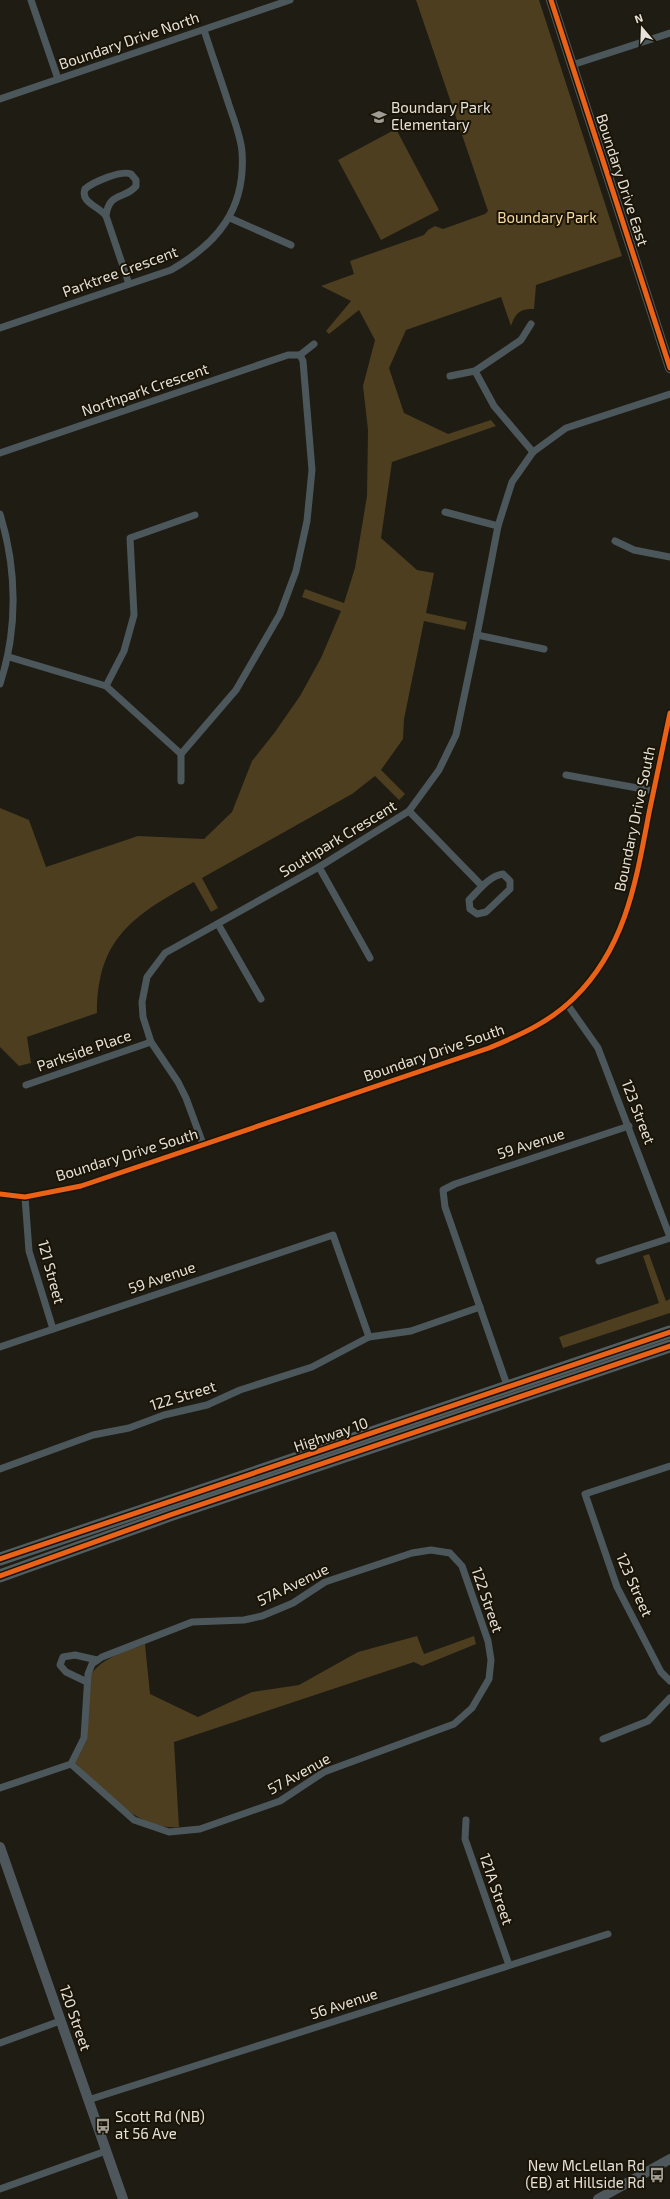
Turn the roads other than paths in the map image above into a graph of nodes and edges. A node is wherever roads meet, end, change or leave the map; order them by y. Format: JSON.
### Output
{"nodes":[{"id":1,"x":31,"y":0,"type":"edge"},
{"id":2,"x":290,"y":0,"type":"edge"},
{"id":3,"x":551,"y":0,"type":"edge"},
{"id":4,"x":204,"y":30,"type":"junction"},
{"id":5,"x":670,"y":33,"type":"edge"},
{"id":6,"x":572,"y":65,"type":"junction"},
{"id":7,"x":58,"y":79,"type":"junction"},
{"id":8,"x":0,"y":99,"type":"edge"},
{"id":9,"x":106,"y":216,"type":"junction"},
{"id":10,"x":230,"y":218,"type":"junction"},
{"id":11,"x":291,"y":245,"type":"dead end"},
{"id":12,"x":130,"y":284,"type":"junction"},
{"id":13,"x":531,"y":324,"type":"dead end"},
{"id":14,"x":0,"y":328,"type":"edge"},
{"id":15,"x":314,"y":344,"type":"dead end"},
{"id":16,"x":300,"y":355,"type":"junction"},
{"id":17,"x":670,"y":368,"type":"edge"},
{"id":18,"x":474,"y":371,"type":"junction"},
{"id":19,"x":450,"y":376,"type":"dead end"},
{"id":20,"x":670,"y":394,"type":"edge"},
{"id":21,"x":533,"y":452,"type":"junction"},
{"id":22,"x":0,"y":453,"type":"edge"},
{"id":23,"x":445,"y":512,"type":"dead end"},
{"id":24,"x":0,"y":514,"type":"edge"},
{"id":25,"x":196,"y":515,"type":"dead end"},
{"id":26,"x":498,"y":526,"type":"junction"},
{"id":27,"x":615,"y":541,"type":"dead end"},
{"id":28,"x":670,"y":557,"type":"edge"},
{"id":29,"x":477,"y":635,"type":"junction"},
{"id":30,"x":544,"y":649,"type":"dead end"},
{"id":31,"x":9,"y":657,"type":"junction"},
{"id":32,"x":0,"y":684,"type":"edge"},
{"id":33,"x":106,"y":686,"type":"junction"},
{"id":34,"x":670,"y":712,"type":"edge"},
{"id":35,"x":181,"y":754,"type":"junction"},
{"id":36,"x":566,"y":775,"type":"dead end"},
{"id":37,"x":181,"y":781,"type":"dead end"},
{"id":38,"x":654,"y":791,"type":"junction"},
{"id":39,"x":410,"y":811,"type":"junction"},
{"id":40,"x":318,"y":867,"type":"junction"},
{"id":41,"x":482,"y":886,"type":"junction"},
{"id":42,"x":218,"y":924,"type":"junction"},
{"id":43,"x":370,"y":958,"type":"dead end"},
{"id":44,"x":261,"y":999,"type":"dead end"},
{"id":45,"x":567,"y":1004,"type":"junction"},
{"id":46,"x":151,"y":1042,"type":"junction"},
{"id":47,"x":26,"y":1085,"type":"dead end"},
{"id":48,"x":629,"y":1126,"type":"junction"},
{"id":49,"x":203,"y":1144,"type":"junction"},
{"id":50,"x":0,"y":1194,"type":"edge"},
{"id":51,"x":25,"y":1197,"type":"junction"},
{"id":52,"x":670,"y":1237,"type":"edge"},
{"id":53,"x":599,"y":1260,"type":"dead end"},
{"id":54,"x":480,"y":1307,"type":"junction"},
{"id":55,"x":53,"y":1329,"type":"junction"},
{"id":56,"x":670,"y":1332,"type":"edge"},
{"id":57,"x":369,"y":1337,"type":"junction"},
{"id":58,"x":670,"y":1346,"type":"edge"},
{"id":59,"x":0,"y":1347,"type":"edge"},
{"id":60,"x":508,"y":1388,"type":"junction"},
{"id":61,"x":670,"y":1466,"type":"edge"},
{"id":62,"x":0,"y":1469,"type":"edge"},
{"id":63,"x":431,"y":1550,"type":"joint"},
{"id":64,"x":0,"y":1559,"type":"edge"},
{"id":65,"x":0,"y":1576,"type":"edge"},
{"id":66,"x":97,"y":1660,"type":"junction"},
{"id":67,"x":488,"y":1679,"type":"joint"},
{"id":68,"x":670,"y":1681,"type":"edge"},
{"id":69,"x":87,"y":1682,"type":"junction"},
{"id":70,"x":670,"y":1698,"type":"edge"},
{"id":71,"x":603,"y":1739,"type":"dead end"},
{"id":72,"x":71,"y":1764,"type":"junction"},
{"id":73,"x":0,"y":1788,"type":"edge"},
{"id":74,"x":466,"y":1820,"type":"dead end"},
{"id":75,"x":0,"y":1847,"type":"edge"},
{"id":76,"x":608,"y":1934,"type":"dead end"},
{"id":77,"x":508,"y":1965,"type":"junction"},
{"id":78,"x":60,"y":2021,"type":"junction"},
{"id":79,"x":0,"y":2043,"type":"edge"},
{"id":80,"x":88,"y":2100,"type":"junction"},
{"id":81,"x":106,"y":2151,"type":"junction"},
{"id":82,"x":670,"y":2159,"type":"edge"},
{"id":83,"x":0,"y":2189,"type":"edge"},
{"id":84,"x":123,"y":2199,"type":"edge"},
{"id":85,"x":598,"y":2199,"type":"edge"}],
"edges":[{"from":1,"to":7,"type":"street"},
{"from":2,"to":4,"type":"street","name":"Boundary Drive North"},
{"from":3,"to":6,"type":"street","name":"Boundary Drive East"},
{"from":4,"to":7,"type":"street","name":"Boundary Drive North"},
{"from":4,"to":10,"type":"street","name":"Parktree Crescent"},
{"from":5,"to":6,"type":"street"},
{"from":6,"to":17,"type":"street","name":"Boundary Drive East"},
{"from":7,"to":8,"type":"street","name":"Boundary Drive North"},
{"from":9,"to":9,"type":"street"},
{"from":9,"to":12,"type":"street"},
{"from":10,"to":11,"type":"street"},
{"from":10,"to":12,"type":"street","name":"Parktree Crescent"},
{"from":12,"to":14,"type":"street","name":"Parktree Crescent"},
{"from":13,"to":18,"type":"street"},
{"from":15,"to":16,"type":"street"},
{"from":16,"to":22,"type":"street","name":"Northpark Crescent"},
{"from":16,"to":35,"type":"street"},
{"from":18,"to":19,"type":"street"},
{"from":18,"to":21,"type":"street"},
{"from":20,"to":21,"type":"street","name":"Southpark Crescent"},
{"from":21,"to":26,"type":"street","name":"Southpark Crescent"},
{"from":23,"to":26,"type":"street"},
{"from":24,"to":31,"type":"street"},
{"from":25,"to":33,"type":"street"},
{"from":26,"to":29,"type":"street","name":"Southpark Crescent"},
{"from":27,"to":28,"type":"street"},
{"from":29,"to":30,"type":"street"},
{"from":29,"to":39,"type":"street","name":"Southpark Crescent"},
{"from":31,"to":32,"type":"street"},
{"from":31,"to":33,"type":"street"},
{"from":33,"to":35,"type":"street"},
{"from":34,"to":38,"type":"street","name":"Boundary Drive South"},
{"from":35,"to":37,"type":"street"},
{"from":36,"to":38,"type":"street"},
{"from":38,"to":45,"type":"street","name":"Boundary Drive South"},
{"from":39,"to":40,"type":"street","name":"Southpark Crescent"},
{"from":39,"to":41,"type":"street"},
{"from":40,"to":42,"type":"street","name":"Southpark Crescent"},
{"from":40,"to":43,"type":"street"},
{"from":41,"to":41,"type":"street"},
{"from":42,"to":44,"type":"street"},
{"from":42,"to":46,"type":"street","name":"Southpark Crescent"},
{"from":45,"to":48,"type":"street","name":"123 Street"},
{"from":45,"to":49,"type":"street","name":"Boundary Drive South"},
{"from":46,"to":47,"type":"street","name":"Parkside Place"},
{"from":46,"to":49,"type":"street","name":"Southpark Crescent"},
{"from":48,"to":52,"type":"street","name":"123 Street"},
{"from":48,"to":54,"type":"street","name":"59 Avenue"},
{"from":49,"to":51,"type":"street","name":"Boundary Drive South"},
{"from":50,"to":51,"type":"street","name":"Boundary Drive South"},
{"from":51,"to":55,"type":"street","name":"121 Street"},
{"from":52,"to":53,"type":"street"},
{"from":54,"to":57,"type":"street","name":"122 Street"},
{"from":54,"to":60,"type":"street"},
{"from":55,"to":57,"type":"street","name":"59 Avenue"},
{"from":55,"to":59,"type":"street","name":"59 Avenue"},
{"from":56,"to":60,"type":"highway","name":"Highway 10"},
{"from":57,"to":62,"type":"street","name":"122 Street"},
{"from":58,"to":65,"type":"highway","name":"Highway 10"},
{"from":60,"to":64,"type":"highway","name":"Highway 10"},
{"from":61,"to":68,"type":"street","name":"123 Street"},
{"from":63,"to":66,"type":"street","name":"57A Avenue"},
{"from":63,"to":67,"type":"street","name":"122 Street"},
{"from":66,"to":69,"type":"street"},
{"from":66,"to":69,"type":"street"},
{"from":67,"to":72,"type":"street","name":"57 Avenue"},
{"from":69,"to":72,"type":"street"},
{"from":70,"to":71,"type":"street"},
{"from":72,"to":73,"type":"street"},
{"from":74,"to":77,"type":"street","name":"121A Street"},
{"from":75,"to":78,"type":"street","name":"120 Street"},
{"from":76,"to":77,"type":"street","name":"56 Avenue"},
{"from":77,"to":80,"type":"street","name":"56 Avenue"},
{"from":78,"to":79,"type":"street"},
{"from":78,"to":80,"type":"street","name":"120 Street"},
{"from":80,"to":81,"type":"street","name":"120 Street"},
{"from":81,"to":83,"type":"street"},
{"from":81,"to":84,"type":"street","name":"120 Street"},
{"from":82,"to":85,"type":"street"}]}
